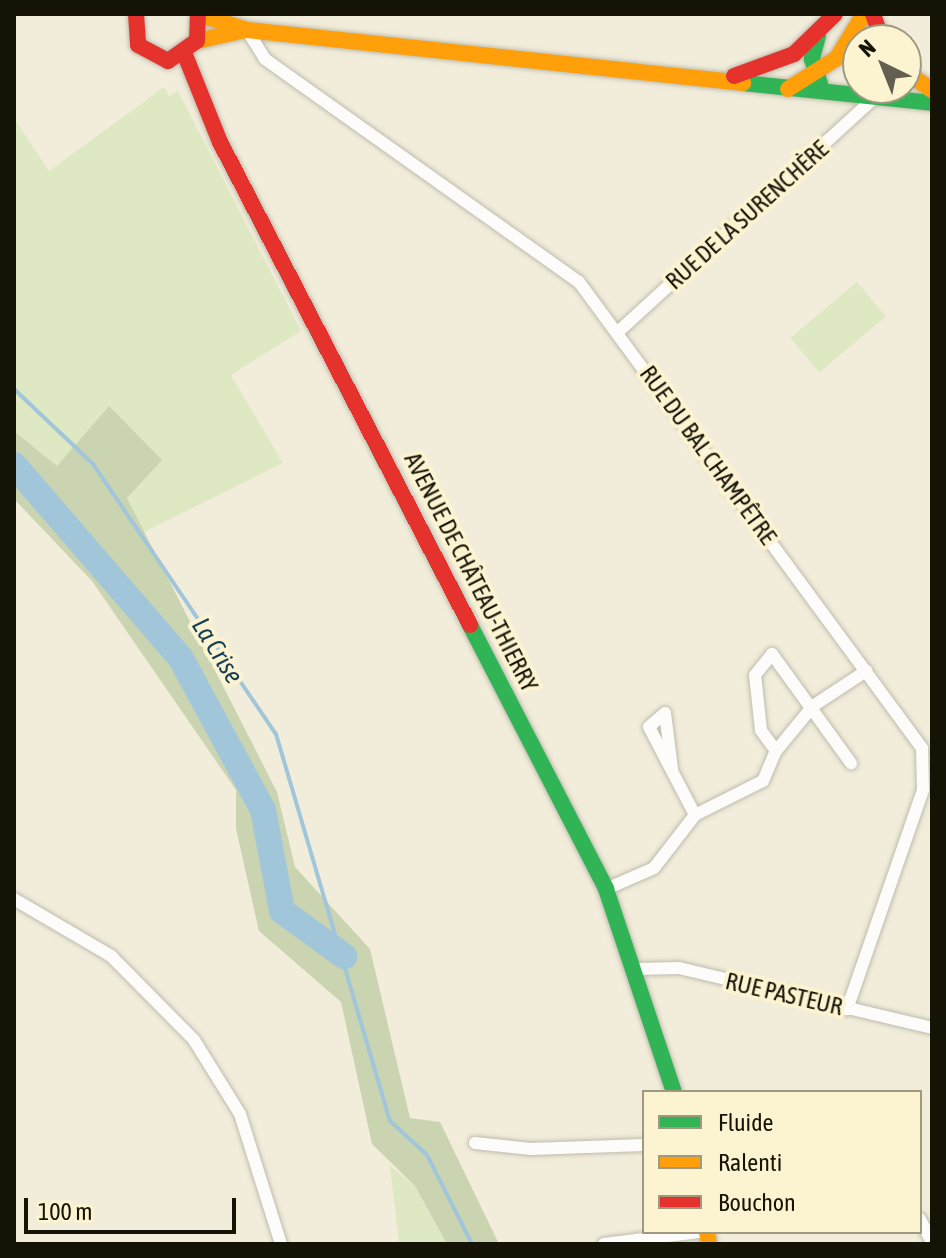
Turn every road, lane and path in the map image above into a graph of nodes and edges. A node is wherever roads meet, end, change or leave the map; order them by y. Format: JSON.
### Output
{"nodes":[{"id":1,"x":136,"y":14,"type":"edge"},
{"id":2,"x":198,"y":14,"type":"edge"},
{"id":3,"x":835,"y":14,"type":"edge"},
{"id":4,"x":247,"y":30,"type":"junction"},
{"id":5,"x":818,"y":36,"type":"junction"},
{"id":6,"x":842,"y":36,"type":"edge"},
{"id":7,"x":197,"y":41,"type":"junction"},
{"id":8,"x":842,"y":53,"type":"edge"},
{"id":9,"x":185,"y":55,"type":"junction"},
{"id":10,"x":168,"y":61,"type":"junction"},
{"id":11,"x":815,"y":76,"type":"junction"},
{"id":12,"x":728,"y":77,"type":"junction"},
{"id":13,"x":195,"y":88,"type":"junction"},
{"id":14,"x":788,"y":89,"type":"junction"},
{"id":15,"x":826,"y":95,"type":"junction"},
{"id":16,"x":842,"y":95,"type":"edge"},
{"id":17,"x":874,"y":104,"type":"edge"},
{"id":18,"x":619,"y":331,"type":"junction"},
{"id":19,"x":866,"y":671,"type":"junction"},
{"id":20,"x":813,"y":706,"type":"junction"},
{"id":21,"x":776,"y":751,"type":"junction"},
{"id":22,"x":851,"y":763,"type":"dead end"},
{"id":23,"x":672,"y":769,"type":"dead end"},
{"id":24,"x":695,"y":815,"type":"junction"},
{"id":25,"x":606,"y":889,"type":"junction"},
{"id":26,"x":14,"y":899,"type":"edge"},
{"id":27,"x":636,"y":969,"type":"junction"},
{"id":28,"x":847,"y":1009,"type":"junction"},
{"id":29,"x":932,"y":1028,"type":"edge"},
{"id":30,"x":673,"y":1090,"type":"edge"},
{"id":31,"x":475,"y":1143,"type":"dead end"},
{"id":32,"x":642,"y":1145,"type":"edge"},
{"id":33,"x":922,"y":1223,"type":"edge"},
{"id":34,"x":683,"y":1234,"type":"edge"},
{"id":35,"x":932,"y":1243,"type":"edge"},
{"id":36,"x":281,"y":1244,"type":"edge"},
{"id":37,"x":604,"y":1244,"type":"edge"}],
"edges":[{"from":1,"to":10,"type":"main road","name":"AVENUE DE CHÂTEAU-THIERRY"},
{"from":2,"to":4,"type":"main road"},
{"from":2,"to":7,"type":"main road"},
{"from":3,"to":5,"type":"main road"},
{"from":4,"to":7,"type":"main road"},
{"from":4,"to":12,"type":"main road"},
{"from":4,"to":18,"type":"street","name":"RUE DU BAL CHAMPÊTRE"},
{"from":5,"to":6,"type":"main road"},
{"from":5,"to":11,"type":"main road"},
{"from":5,"to":12,"type":"main road"},
{"from":7,"to":9,"type":"main road"},
{"from":8,"to":11,"type":"main road"},
{"from":9,"to":10,"type":"main road"},
{"from":9,"to":13,"type":"main road","name":"AVENUE DE CHÂTEAU-THIERRY"},
{"from":10,"to":13,"type":"main road","name":"AVENUE DE CHÂTEAU-THIERRY"},
{"from":11,"to":14,"type":"main road"},
{"from":11,"to":15,"type":"main road"},
{"from":12,"to":14,"type":"main road"},
{"from":13,"to":25,"type":"main road","name":"AVENUE DE CHÂTEAU-THIERRY"},
{"from":14,"to":15,"type":"main road"},
{"from":15,"to":16,"type":"main road"},
{"from":17,"to":18,"type":"street","name":"RUE DE LA SURENCHÈRE"},
{"from":18,"to":19,"type":"street","name":"RUE DU BAL CHAMPÊTRE"},
{"from":19,"to":20,"type":"street"},
{"from":19,"to":28,"type":"street","name":"RUE DU BAL CHAMPÊTRE"},
{"from":20,"to":21,"type":"street"},
{"from":20,"to":21,"type":"street"},
{"from":20,"to":22,"type":"street"},
{"from":21,"to":24,"type":"street"},
{"from":23,"to":24,"type":"street"},
{"from":24,"to":25,"type":"street"},
{"from":25,"to":27,"type":"main road","name":"AVENUE DE CHÂTEAU-THIERRY"},
{"from":26,"to":36,"type":"street"},
{"from":27,"to":28,"type":"street","name":"RUE PASTEUR"},
{"from":27,"to":30,"type":"main road","name":"AVENUE DE CHÂTEAU-THIERRY"},
{"from":28,"to":29,"type":"street","name":"RUE PASTEUR"},
{"from":31,"to":32,"type":"street"},
{"from":33,"to":35,"type":"street"},
{"from":34,"to":37,"type":"street"}]}
